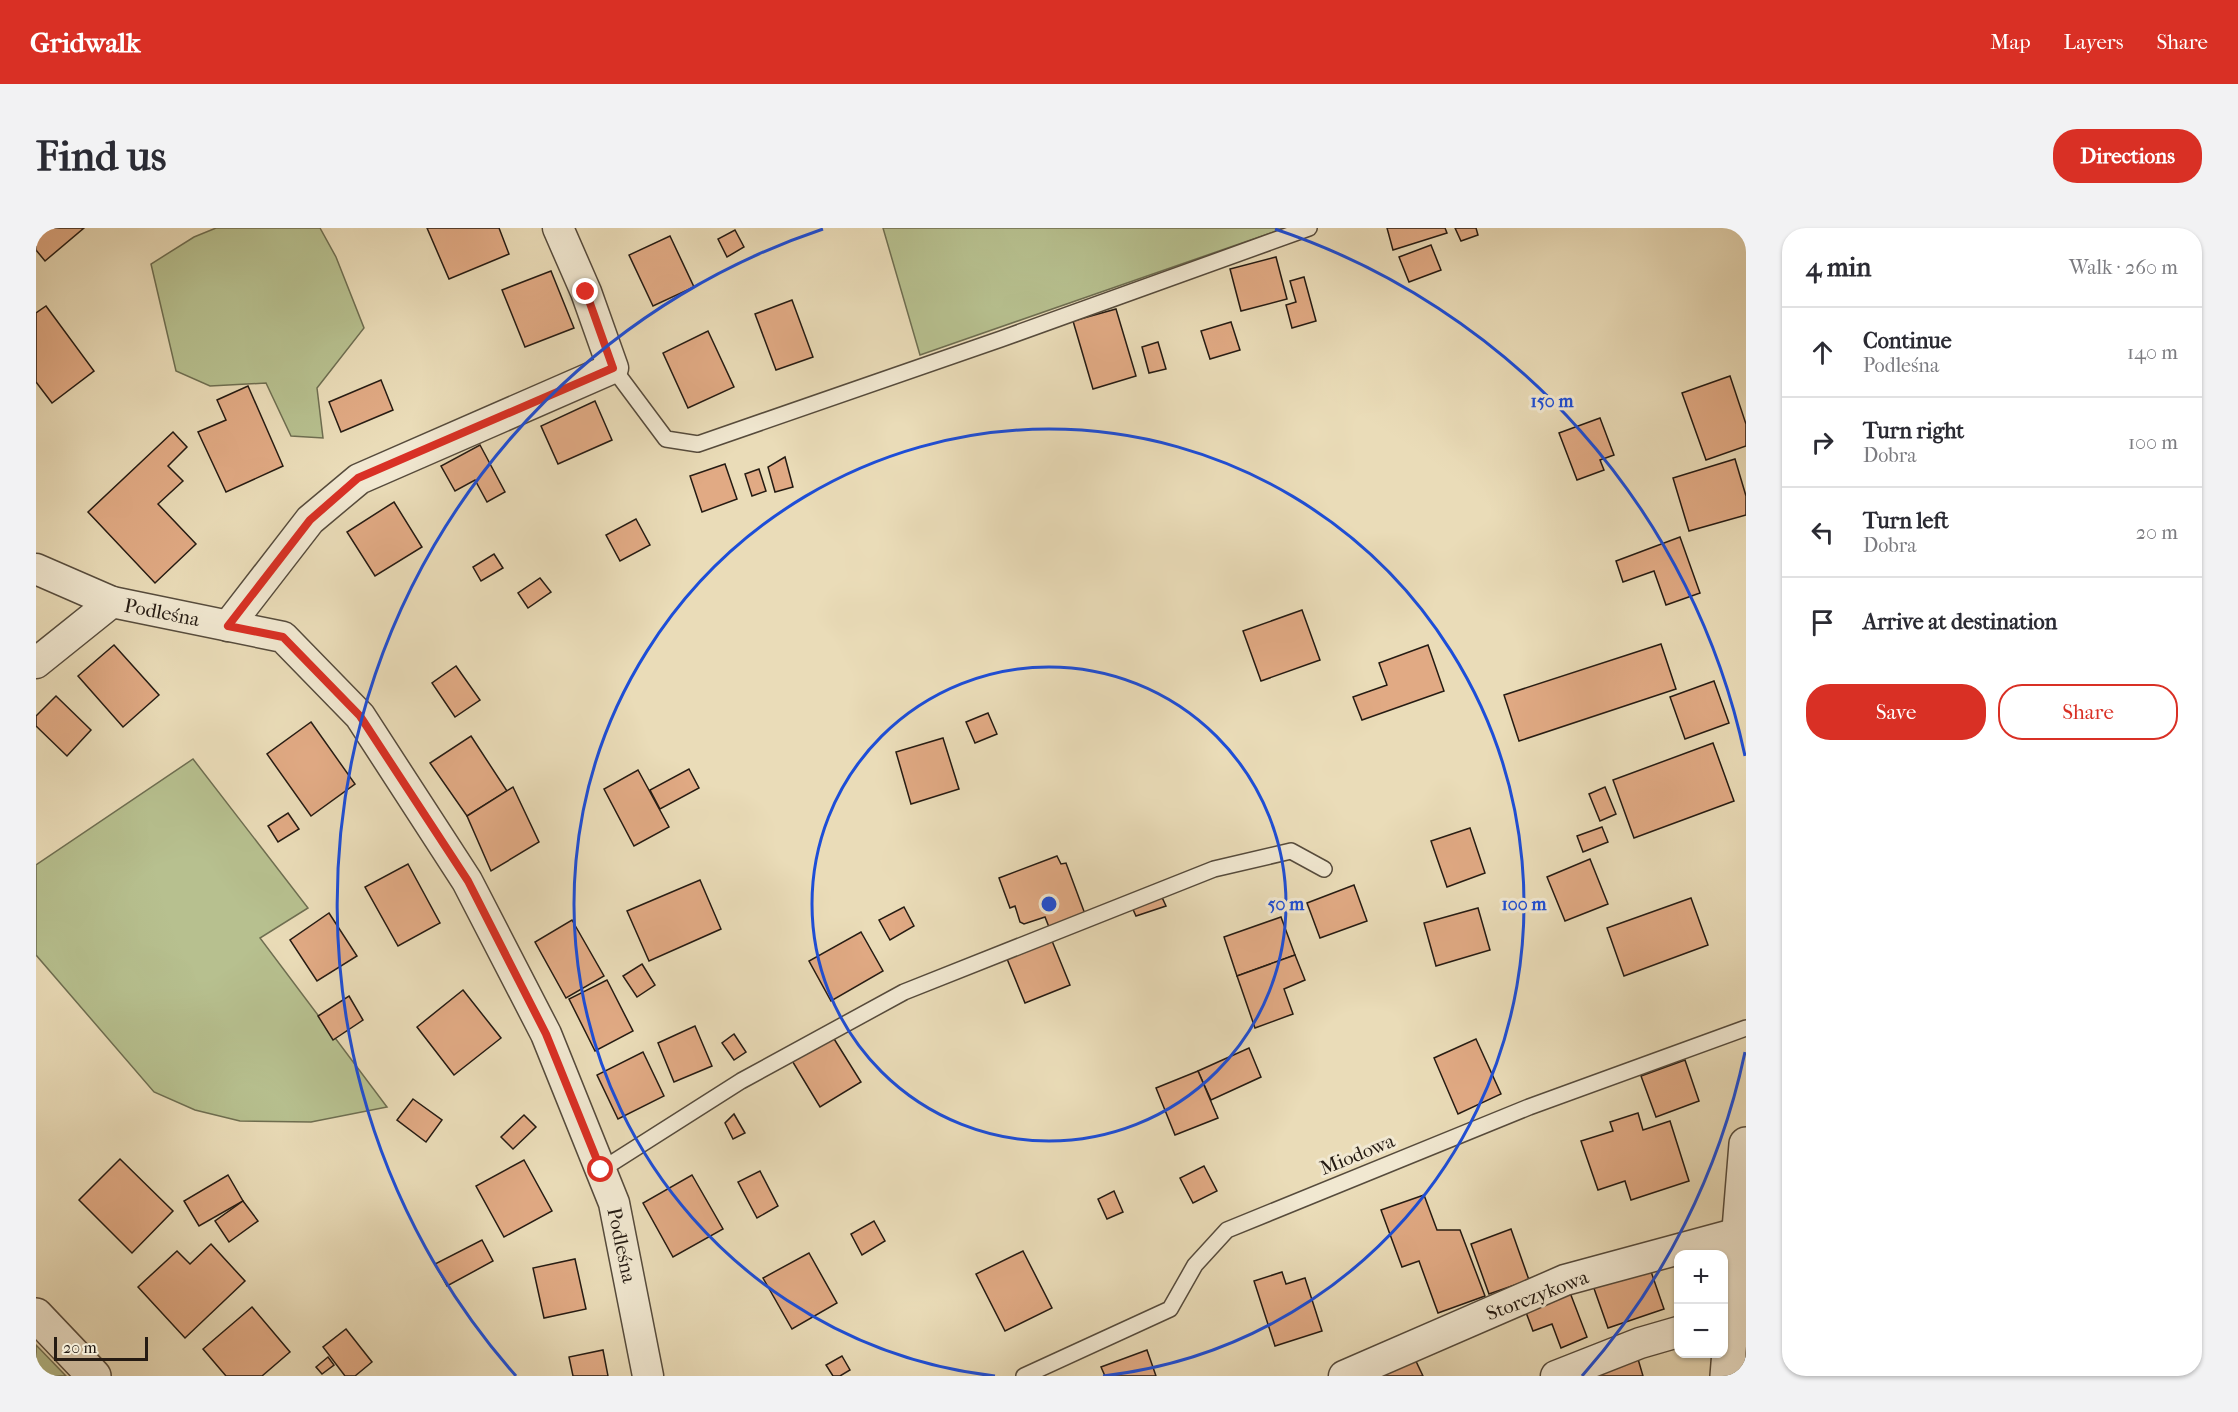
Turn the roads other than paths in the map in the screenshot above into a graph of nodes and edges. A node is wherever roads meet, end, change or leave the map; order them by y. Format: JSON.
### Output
{"nodes":[{"id":1,"x":558,"y":228,"type":"edge"},
{"id":2,"x":1309,"y":228,"type":"edge"},
{"id":3,"x":613,"y":368,"type":"junction"},
{"id":4,"x":36,"y":569,"type":"edge"},
{"id":5,"x":112,"y":603,"type":"junction"},
{"id":6,"x":228,"y":626,"type":"junction"},
{"id":7,"x":36,"y":663,"type":"edge"},
{"id":8,"x":1324,"y":869,"type":"dead end"},
{"id":9,"x":1746,"y":1028,"type":"edge"},
{"id":10,"x":1746,"y":1144,"type":"edge"},
{"id":11,"x":601,"y":1170,"type":"junction"},
{"id":12,"x":1742,"y":1233,"type":"edge"},
{"id":13,"x":36,"y":1315,"type":"edge"},
{"id":14,"x":1734,"y":1316,"type":"edge"},
{"id":15,"x":1674,"y":1333,"type":"edge"},
{"id":16,"x":94,"y":1376,"type":"edge"},
{"id":17,"x":648,"y":1376,"type":"edge"},
{"id":18,"x":1024,"y":1376,"type":"edge"},
{"id":19,"x":1344,"y":1376,"type":"edge"},
{"id":20,"x":1556,"y":1376,"type":"edge"},
{"id":21,"x":1727,"y":1376,"type":"edge"}],
"edges":[{"from":1,"to":3,"type":"street"},
{"from":2,"to":3,"type":"lane"},
{"from":3,"to":6,"type":"street"},
{"from":4,"to":5,"type":"street","name":"Podleśna"},
{"from":5,"to":6,"type":"street","name":"Podleśna"},
{"from":5,"to":7,"type":"street"},
{"from":6,"to":11,"type":"street","name":"Podleśna"},
{"from":8,"to":11,"type":"lane"},
{"from":9,"to":18,"type":"lane","name":"Miodowa"},
{"from":10,"to":12,"type":"street"},
{"from":11,"to":17,"type":"street","name":"Podleśna"},
{"from":12,"to":14,"type":"street"},
{"from":12,"to":19,"type":"street","name":"Storczykowa"},
{"from":13,"to":16,"type":"street"},
{"from":14,"to":21,"type":"street"},
{"from":15,"to":20,"type":"street"}]}
